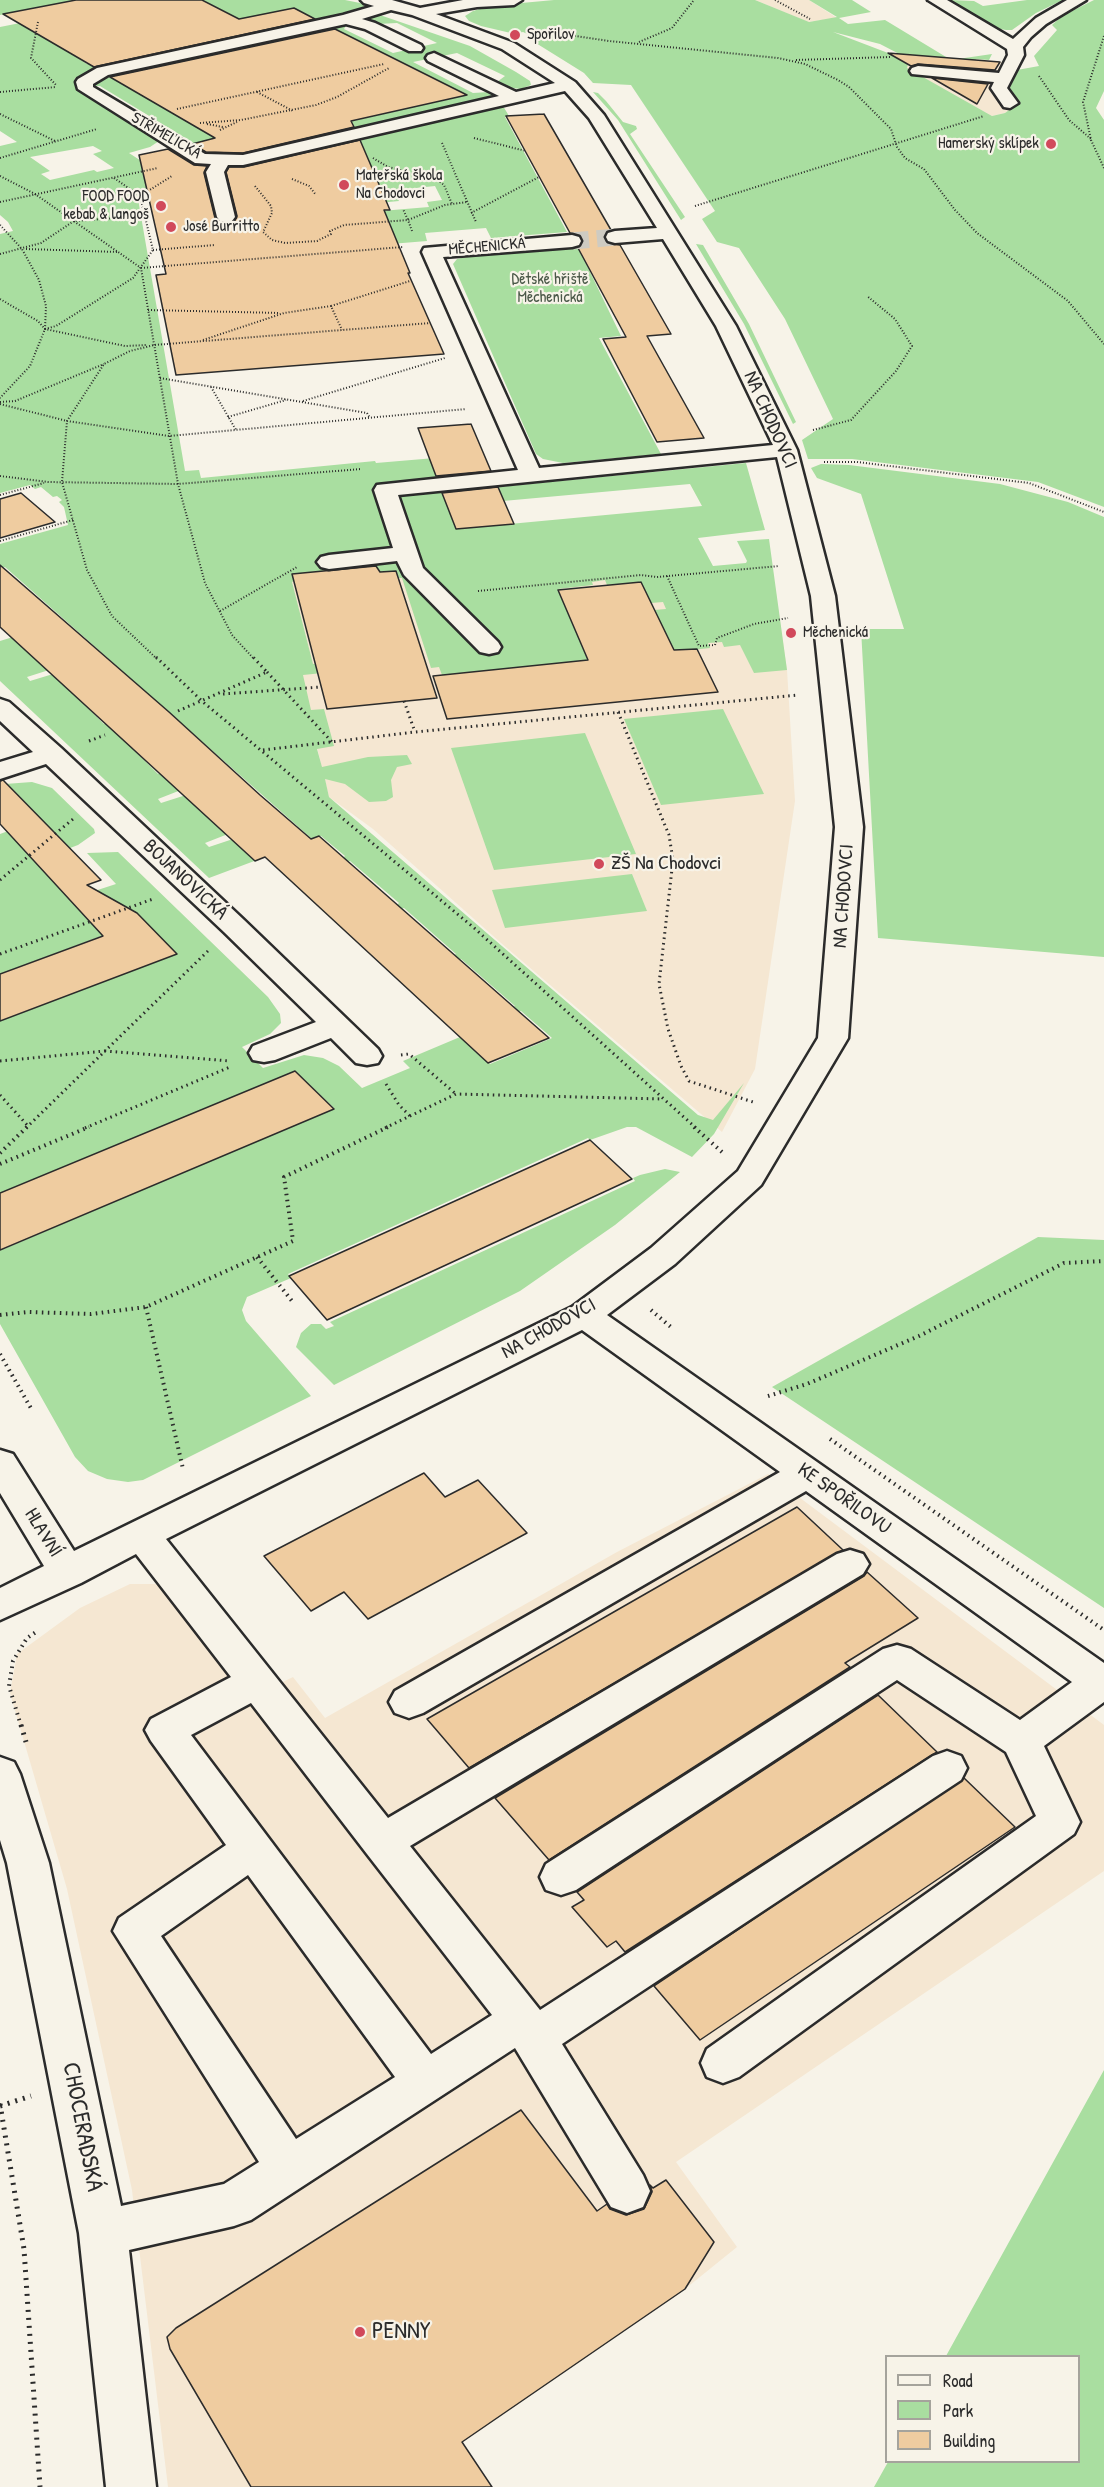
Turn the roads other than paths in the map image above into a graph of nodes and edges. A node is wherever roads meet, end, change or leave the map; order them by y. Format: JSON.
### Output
{"nodes":[{"id":1,"x":369,"y":0,"type":"edge"},
{"id":2,"x":514,"y":0,"type":"edge"},
{"id":3,"x":936,"y":0,"type":"edge"},
{"id":4,"x":1078,"y":0,"type":"edge"},
{"id":5,"x":481,"y":1,"type":"edge"},
{"id":6,"x":392,"y":5,"type":"junction"},
{"id":7,"x":417,"y":12,"type":"junction"},
{"id":8,"x":346,"y":19,"type":"junction"},
{"id":9,"x":415,"y":48,"type":"dead end"},
{"id":10,"x":1016,"y":51,"type":"junction"},
{"id":11,"x":434,"y":58,"type":"dead end"},
{"id":12,"x":918,"y":71,"type":"road end"},
{"id":13,"x":1004,"y":78,"type":"junction"},
{"id":14,"x":569,"y":85,"type":"junction"},
{"id":15,"x":513,"y":97,"type":"junction"},
{"id":16,"x":1010,"y":103,"type":"dead end"},
{"id":17,"x":223,"y":159,"type":"junction"},
{"id":18,"x":226,"y":218,"type":"dead end"},
{"id":19,"x":670,"y":233,"type":"junction"},
{"id":20,"x":615,"y":237,"type":"tunnel mouth"},
{"id":21,"x":572,"y":241,"type":"tunnel mouth"},
{"id":22,"x":788,"y":456,"type":"junction"},
{"id":23,"x":531,"y":475,"type":"junction"},
{"id":24,"x":409,"y":561,"type":"junction"},
{"id":25,"x":329,"y":562,"type":"road end"},
{"id":26,"x":489,"y":647,"type":"dead end"},
{"id":27,"x":0,"y":707,"type":"edge"},
{"id":28,"x":52,"y":754,"type":"junction"},
{"id":29,"x":0,"y":771,"type":"edge"},
{"id":30,"x":336,"y":1025,"type":"junction"},
{"id":31,"x":367,"y":1056,"type":"road end"},
{"id":32,"x":253,"y":1058,"type":"road end"},
{"id":33,"x":584,"y":1315,"type":"junction"},
{"id":34,"x":0,"y":1462,"type":"edge"},
{"id":35,"x":808,"y":1473,"type":"junction"},
{"id":36,"x":142,"y":1535,"type":"junction"},
{"id":37,"x":850,"y":1564,"type":"dead end"},
{"id":38,"x":68,"y":1573,"type":"junction"},
{"id":39,"x":0,"y":1605,"type":"edge"},
{"id":40,"x":257,"y":1681,"type":"junction"},
{"id":41,"x":1103,"y":1683,"type":"edge"},
{"id":42,"x":409,"y":1701,"type":"dead end"},
{"id":43,"x":1021,"y":1741,"type":"junction"},
{"id":44,"x":13,"y":1759,"type":"edge"},
{"id":45,"x":947,"y":1768,"type":"dead end"},
{"id":46,"x":382,"y":1842,"type":"junction"},
{"id":47,"x":253,"y":1849,"type":"junction"},
{"id":48,"x":561,"y":1877,"type":"dead end"},
{"id":49,"x":528,"y":2029,"type":"junction"},
{"id":50,"x":723,"y":2063,"type":"dead end"},
{"id":51,"x":425,"y":2082,"type":"junction"},
{"id":52,"x":289,"y":2169,"type":"junction"},
{"id":53,"x":627,"y":2191,"type":"dead end"},
{"id":54,"x":103,"y":2233,"type":"junction"},
{"id":55,"x":131,"y":2487,"type":"edge"}],
"edges":[{"from":1,"to":6,"type":"street","name":"NA CHODOVCI"},
{"from":2,"to":5,"type":"street"},
{"from":3,"to":10,"type":"street"},
{"from":4,"to":10,"type":"street"},
{"from":5,"to":7,"type":"street"},
{"from":6,"to":7,"type":"street","name":"NA CHODOVCI"},
{"from":6,"to":8,"type":"street","name":"STŘIMELICKÁ"},
{"from":7,"to":14,"type":"street","name":"NA CHODOVCI"},
{"from":8,"to":9,"type":"street"},
{"from":8,"to":17,"type":"street","name":"STŘIMELICKÁ"},
{"from":10,"to":13,"type":"street"},
{"from":11,"to":15,"type":"street"},
{"from":12,"to":13,"type":"street"},
{"from":13,"to":16,"type":"street"},
{"from":14,"to":15,"type":"street","name":"STŘIMELICKÁ"},
{"from":14,"to":19,"type":"street","name":"NA CHODOVCI"},
{"from":15,"to":17,"type":"street","name":"STŘIMELICKÁ"},
{"from":17,"to":18,"type":"street"},
{"from":19,"to":20,"type":"street"},
{"from":19,"to":22,"type":"street","name":"NA CHODOVCI"},
{"from":21,"to":23,"type":"street","name":"MĚCHENICKÁ"},
{"from":22,"to":23,"type":"street"},
{"from":22,"to":33,"type":"street","name":"NA CHODOVCI"},
{"from":23,"to":24,"type":"street"},
{"from":24,"to":25,"type":"street"},
{"from":24,"to":26,"type":"street"},
{"from":27,"to":28,"type":"street","name":"BOJANOVICKÁ"},
{"from":28,"to":29,"type":"street"},
{"from":28,"to":30,"type":"street","name":"BOJANOVICKÁ"},
{"from":30,"to":31,"type":"street","name":"BOJANOVICKÁ"},
{"from":30,"to":32,"type":"street"},
{"from":33,"to":35,"type":"street","name":"KE SPOŘILOVU"},
{"from":33,"to":36,"type":"street","name":"NA CHODOVCI"},
{"from":34,"to":38,"type":"street","name":"HLAVNÍ"},
{"from":35,"to":41,"type":"street","name":"KE SPOŘILOVU"},
{"from":35,"to":42,"type":"street"},
{"from":36,"to":38,"type":"street","name":"NA CHODOVCI"},
{"from":36,"to":40,"type":"street"},
{"from":37,"to":46,"type":"street"},
{"from":38,"to":39,"type":"street","name":"NA CHODOVCI"},
{"from":40,"to":46,"type":"street"},
{"from":40,"to":47,"type":"street"},
{"from":41,"to":43,"type":"street"},
{"from":43,"to":48,"type":"street"},
{"from":43,"to":50,"type":"street"},
{"from":44,"to":54,"type":"street","name":"CHOCERADSKÁ"},
{"from":45,"to":49,"type":"street"},
{"from":46,"to":49,"type":"street"},
{"from":47,"to":51,"type":"street"},
{"from":47,"to":52,"type":"street"},
{"from":49,"to":51,"type":"street"},
{"from":49,"to":53,"type":"street"},
{"from":51,"to":52,"type":"street"},
{"from":52,"to":54,"type":"street"},
{"from":54,"to":55,"type":"street","name":"CHOCERADSKÁ"}]}
